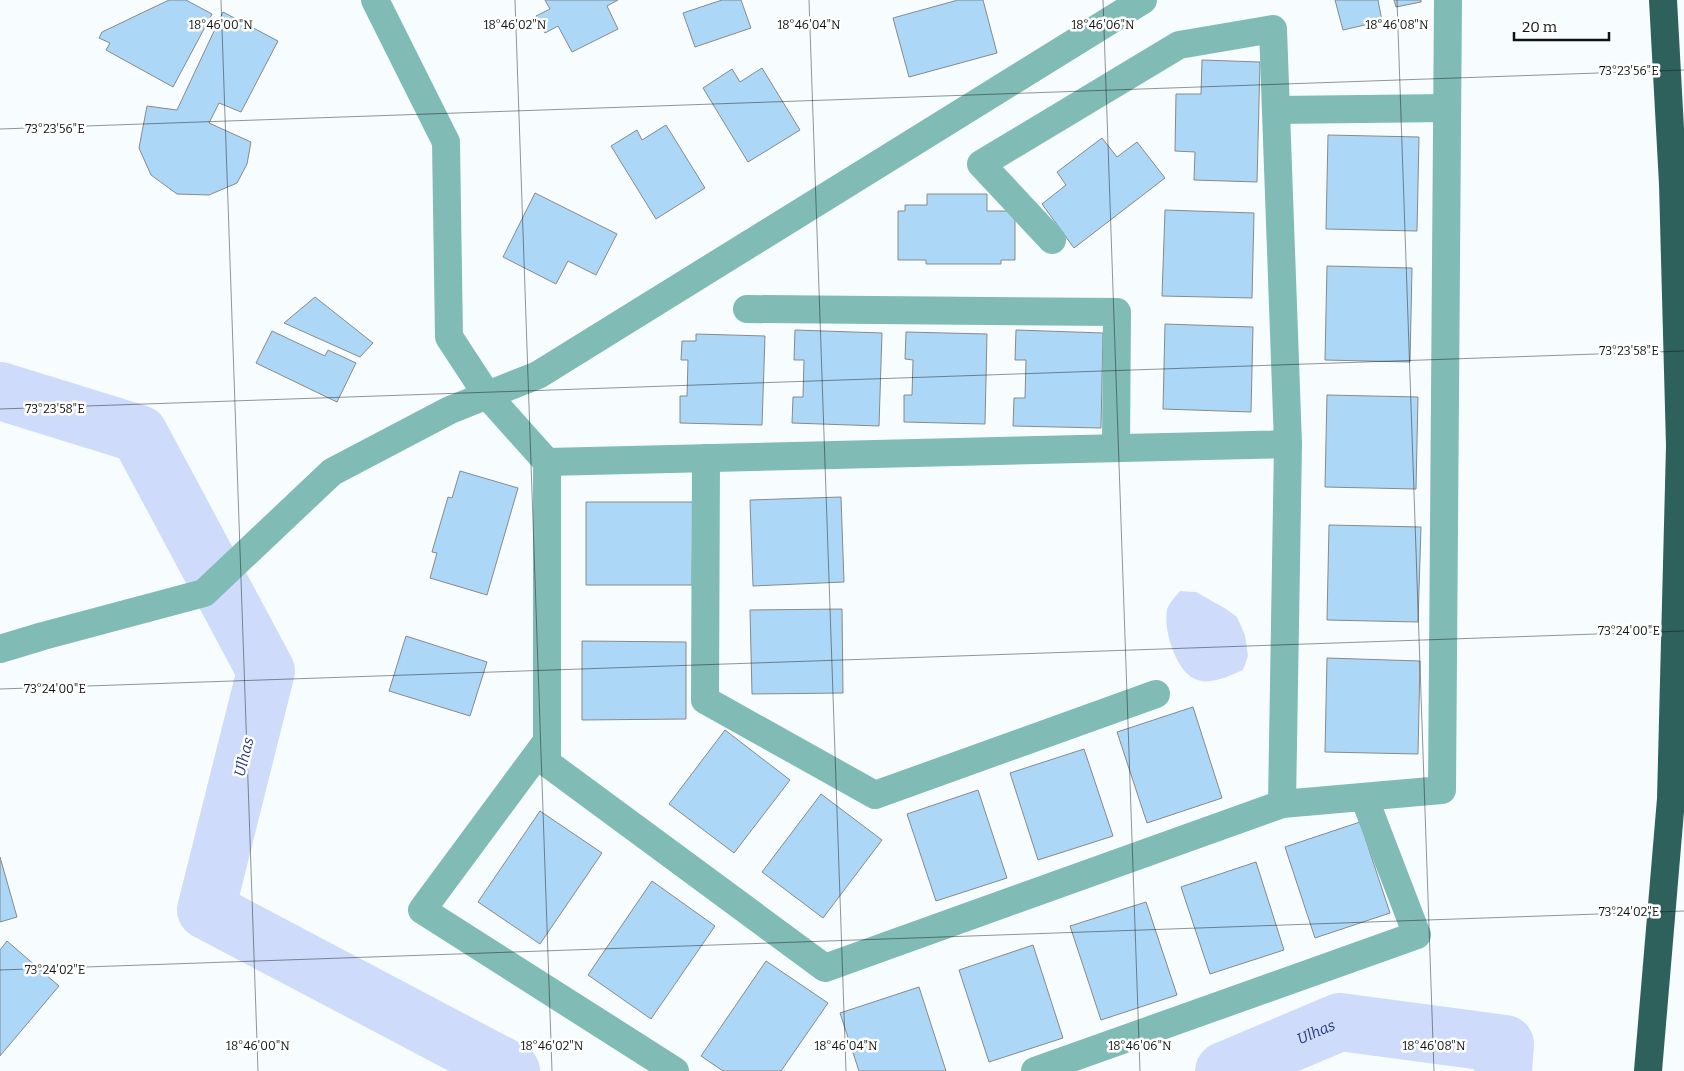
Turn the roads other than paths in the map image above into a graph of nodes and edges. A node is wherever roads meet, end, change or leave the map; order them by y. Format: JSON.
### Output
{"nodes":[{"id":1,"x":375,"y":0,"type":"edge"},
{"id":2,"x":1143,"y":0,"type":"edge"},
{"id":3,"x":1448,"y":0,"type":"edge"},
{"id":4,"x":1664,"y":0,"type":"edge"},
{"id":5,"x":1447,"y":108,"type":"junction"},
{"id":6,"x":1276,"y":110,"type":"junction"},
{"id":7,"x":1052,"y":240,"type":"dead end"},
{"id":8,"x":747,"y":310,"type":"dead end"},
{"id":9,"x":487,"y":395,"type":"junction"},
{"id":10,"x":1288,"y":444,"type":"junction"},
{"id":11,"x":1116,"y":448,"type":"junction"},
{"id":12,"x":706,"y":458,"type":"junction"},
{"id":13,"x":547,"y":462,"type":"junction"},
{"id":14,"x":0,"y":648,"type":"edge"},
{"id":15,"x":1156,"y":694,"type":"dead end"},
{"id":16,"x":547,"y":742,"type":"junction"},
{"id":17,"x":1364,"y":797,"type":"junction"},
{"id":18,"x":1282,"y":804,"type":"junction"},
{"id":19,"x":675,"y":1071,"type":"edge"},
{"id":20,"x":1035,"y":1071,"type":"edge"},
{"id":21,"x":1648,"y":1071,"type":"edge"}],
"edges":[{"from":1,"to":9,"type":"street"},
{"from":2,"to":9,"type":"street"},
{"from":3,"to":5,"type":"street"},
{"from":4,"to":21,"type":"highway"},
{"from":5,"to":6,"type":"street"},
{"from":5,"to":17,"type":"street"},
{"from":6,"to":7,"type":"street"},
{"from":6,"to":10,"type":"street"},
{"from":8,"to":11,"type":"street"},
{"from":9,"to":13,"type":"street"},
{"from":9,"to":14,"type":"street"},
{"from":10,"to":11,"type":"street"},
{"from":10,"to":18,"type":"street"},
{"from":11,"to":12,"type":"street"},
{"from":12,"to":13,"type":"street"},
{"from":12,"to":15,"type":"street"},
{"from":13,"to":16,"type":"street"},
{"from":16,"to":18,"type":"street"},
{"from":16,"to":19,"type":"street"},
{"from":17,"to":18,"type":"street"},
{"from":17,"to":20,"type":"street"}]}
